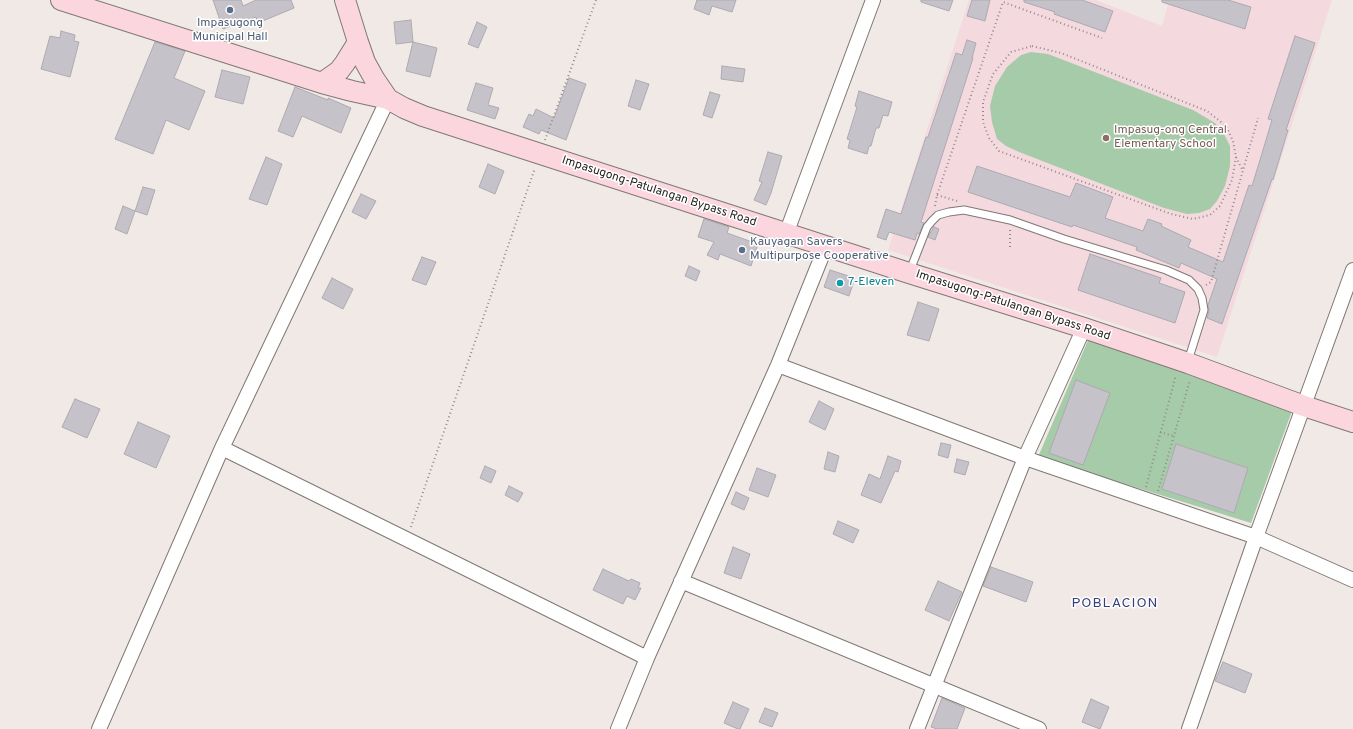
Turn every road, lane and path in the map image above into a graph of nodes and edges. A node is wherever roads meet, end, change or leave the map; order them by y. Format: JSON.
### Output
{"nodes":[{"id":1,"x":61,"y":0,"type":"edge"},
{"id":2,"x":345,"y":0,"type":"edge"},
{"id":3,"x":596,"y":0,"type":"edge"},
{"id":4,"x":873,"y":0,"type":"edge"},
{"id":5,"x":1102,"y":38,"type":"dead end"},
{"id":6,"x":358,"y":42,"type":"junction"},
{"id":7,"x":322,"y":83,"type":"junction"},
{"id":8,"x":388,"y":99,"type":"junction"},
{"id":9,"x":1258,"y":118,"type":"dead end"},
{"id":10,"x":540,"y":154,"type":"junction"},
{"id":11,"x":1236,"y":157,"type":"junction"},
{"id":12,"x":1244,"y":172,"type":"junction"},
{"id":13,"x":937,"y":195,"type":"junction"},
{"id":14,"x":964,"y":210,"type":"junction"},
{"id":15,"x":1010,"y":220,"type":"junction"},
{"id":16,"x":932,"y":221,"type":"junction"},
{"id":17,"x":786,"y":234,"type":"junction"},
{"id":18,"x":826,"y":246,"type":"junction"},
{"id":19,"x":1010,"y":247,"type":"dead end"},
{"id":20,"x":1353,"y":270,"type":"edge"},
{"id":21,"x":909,"y":274,"type":"junction"},
{"id":22,"x":1198,"y":290,"type":"junction"},
{"id":23,"x":1084,"y":328,"type":"junction"},
{"id":24,"x":1187,"y":363,"type":"junction"},
{"id":25,"x":778,"y":365,"type":"junction"},
{"id":26,"x":1304,"y":406,"type":"junction"},
{"id":27,"x":1353,"y":422,"type":"edge"},
{"id":28,"x":1160,"y":432,"type":"junction"},
{"id":29,"x":1174,"y":436,"type":"junction"},
{"id":30,"x":222,"y":448,"type":"junction"},
{"id":31,"x":1025,"y":458,"type":"junction"},
{"id":32,"x":1149,"y":500,"type":"junction"},
{"id":33,"x":1256,"y":537,"type":"junction"},
{"id":34,"x":407,"y":539,"type":"junction"},
{"id":35,"x":1353,"y":580,"type":"edge"},
{"id":36,"x":681,"y":581,"type":"junction"},
{"id":37,"x":647,"y":658,"type":"junction"},
{"id":38,"x":934,"y":686,"type":"junction"},
{"id":39,"x":98,"y":729,"type":"edge"},
{"id":40,"x":618,"y":729,"type":"edge"},
{"id":41,"x":917,"y":729,"type":"edge"},
{"id":42,"x":1040,"y":729,"type":"edge"},
{"id":43,"x":1190,"y":729,"type":"edge"}],
"edges":[{"from":1,"to":7,"type":"main road"},
{"from":2,"to":6,"type":"main road","name":"Impasugong-Patulangan Bypass Road"},
{"from":3,"to":10,"type":"path"},
{"from":4,"to":17,"type":"street"},
{"from":5,"to":13,"type":"path"},
{"from":6,"to":7,"type":"main road"},
{"from":6,"to":8,"type":"main road","name":"Impasugong-Patulangan Bypass Road"},
{"from":7,"to":8,"type":"main road"},
{"from":8,"to":10,"type":"main road","name":"Impasugong-Patulangan Bypass Road"},
{"from":8,"to":30,"type":"street"},
{"from":9,"to":12,"type":"path"},
{"from":10,"to":17,"type":"main road","name":"Impasugong-Patulangan Bypass Road"},
{"from":10,"to":34,"type":"path"},
{"from":11,"to":11,"type":"path"},
{"from":11,"to":12,"type":"path"},
{"from":12,"to":22,"type":"path"},
{"from":13,"to":14,"type":"path"},
{"from":13,"to":16,"type":"path"},
{"from":14,"to":15,"type":"lane"},
{"from":14,"to":16,"type":"lane"},
{"from":15,"to":19,"type":"path"},
{"from":15,"to":22,"type":"lane"},
{"from":16,"to":21,"type":"lane"},
{"from":17,"to":18,"type":"main road","name":"Impasugong-Patulangan Bypass Road"},
{"from":18,"to":21,"type":"main road","name":"Impasugong-Patulangan Bypass Road"},
{"from":18,"to":25,"type":"street"},
{"from":20,"to":26,"type":"street"},
{"from":21,"to":23,"type":"main road","name":"Impasugong-Patulangan Bypass Road"},
{"from":22,"to":24,"type":"lane"},
{"from":23,"to":24,"type":"main road","name":"Impasugong-Patulangan Bypass Road"},
{"from":23,"to":31,"type":"street"},
{"from":24,"to":26,"type":"main road","name":"Impasugong-Patulangan Bypass Road"},
{"from":24,"to":28,"type":"path"},
{"from":24,"to":29,"type":"path"},
{"from":25,"to":31,"type":"street"},
{"from":25,"to":36,"type":"street"},
{"from":26,"to":27,"type":"main road","name":"Impasugong-Patulangan Bypass Road"},
{"from":26,"to":33,"type":"street"},
{"from":28,"to":29,"type":"path"},
{"from":28,"to":32,"type":"path"},
{"from":29,"to":32,"type":"path"},
{"from":30,"to":34,"type":"street"},
{"from":30,"to":39,"type":"street"},
{"from":31,"to":32,"type":"street"},
{"from":31,"to":38,"type":"street"},
{"from":32,"to":33,"type":"street"},
{"from":33,"to":35,"type":"street"},
{"from":33,"to":43,"type":"street"},
{"from":34,"to":37,"type":"street"},
{"from":36,"to":37,"type":"street"},
{"from":36,"to":38,"type":"street"},
{"from":37,"to":40,"type":"street"},
{"from":38,"to":41,"type":"street"},
{"from":38,"to":42,"type":"street"}]}
